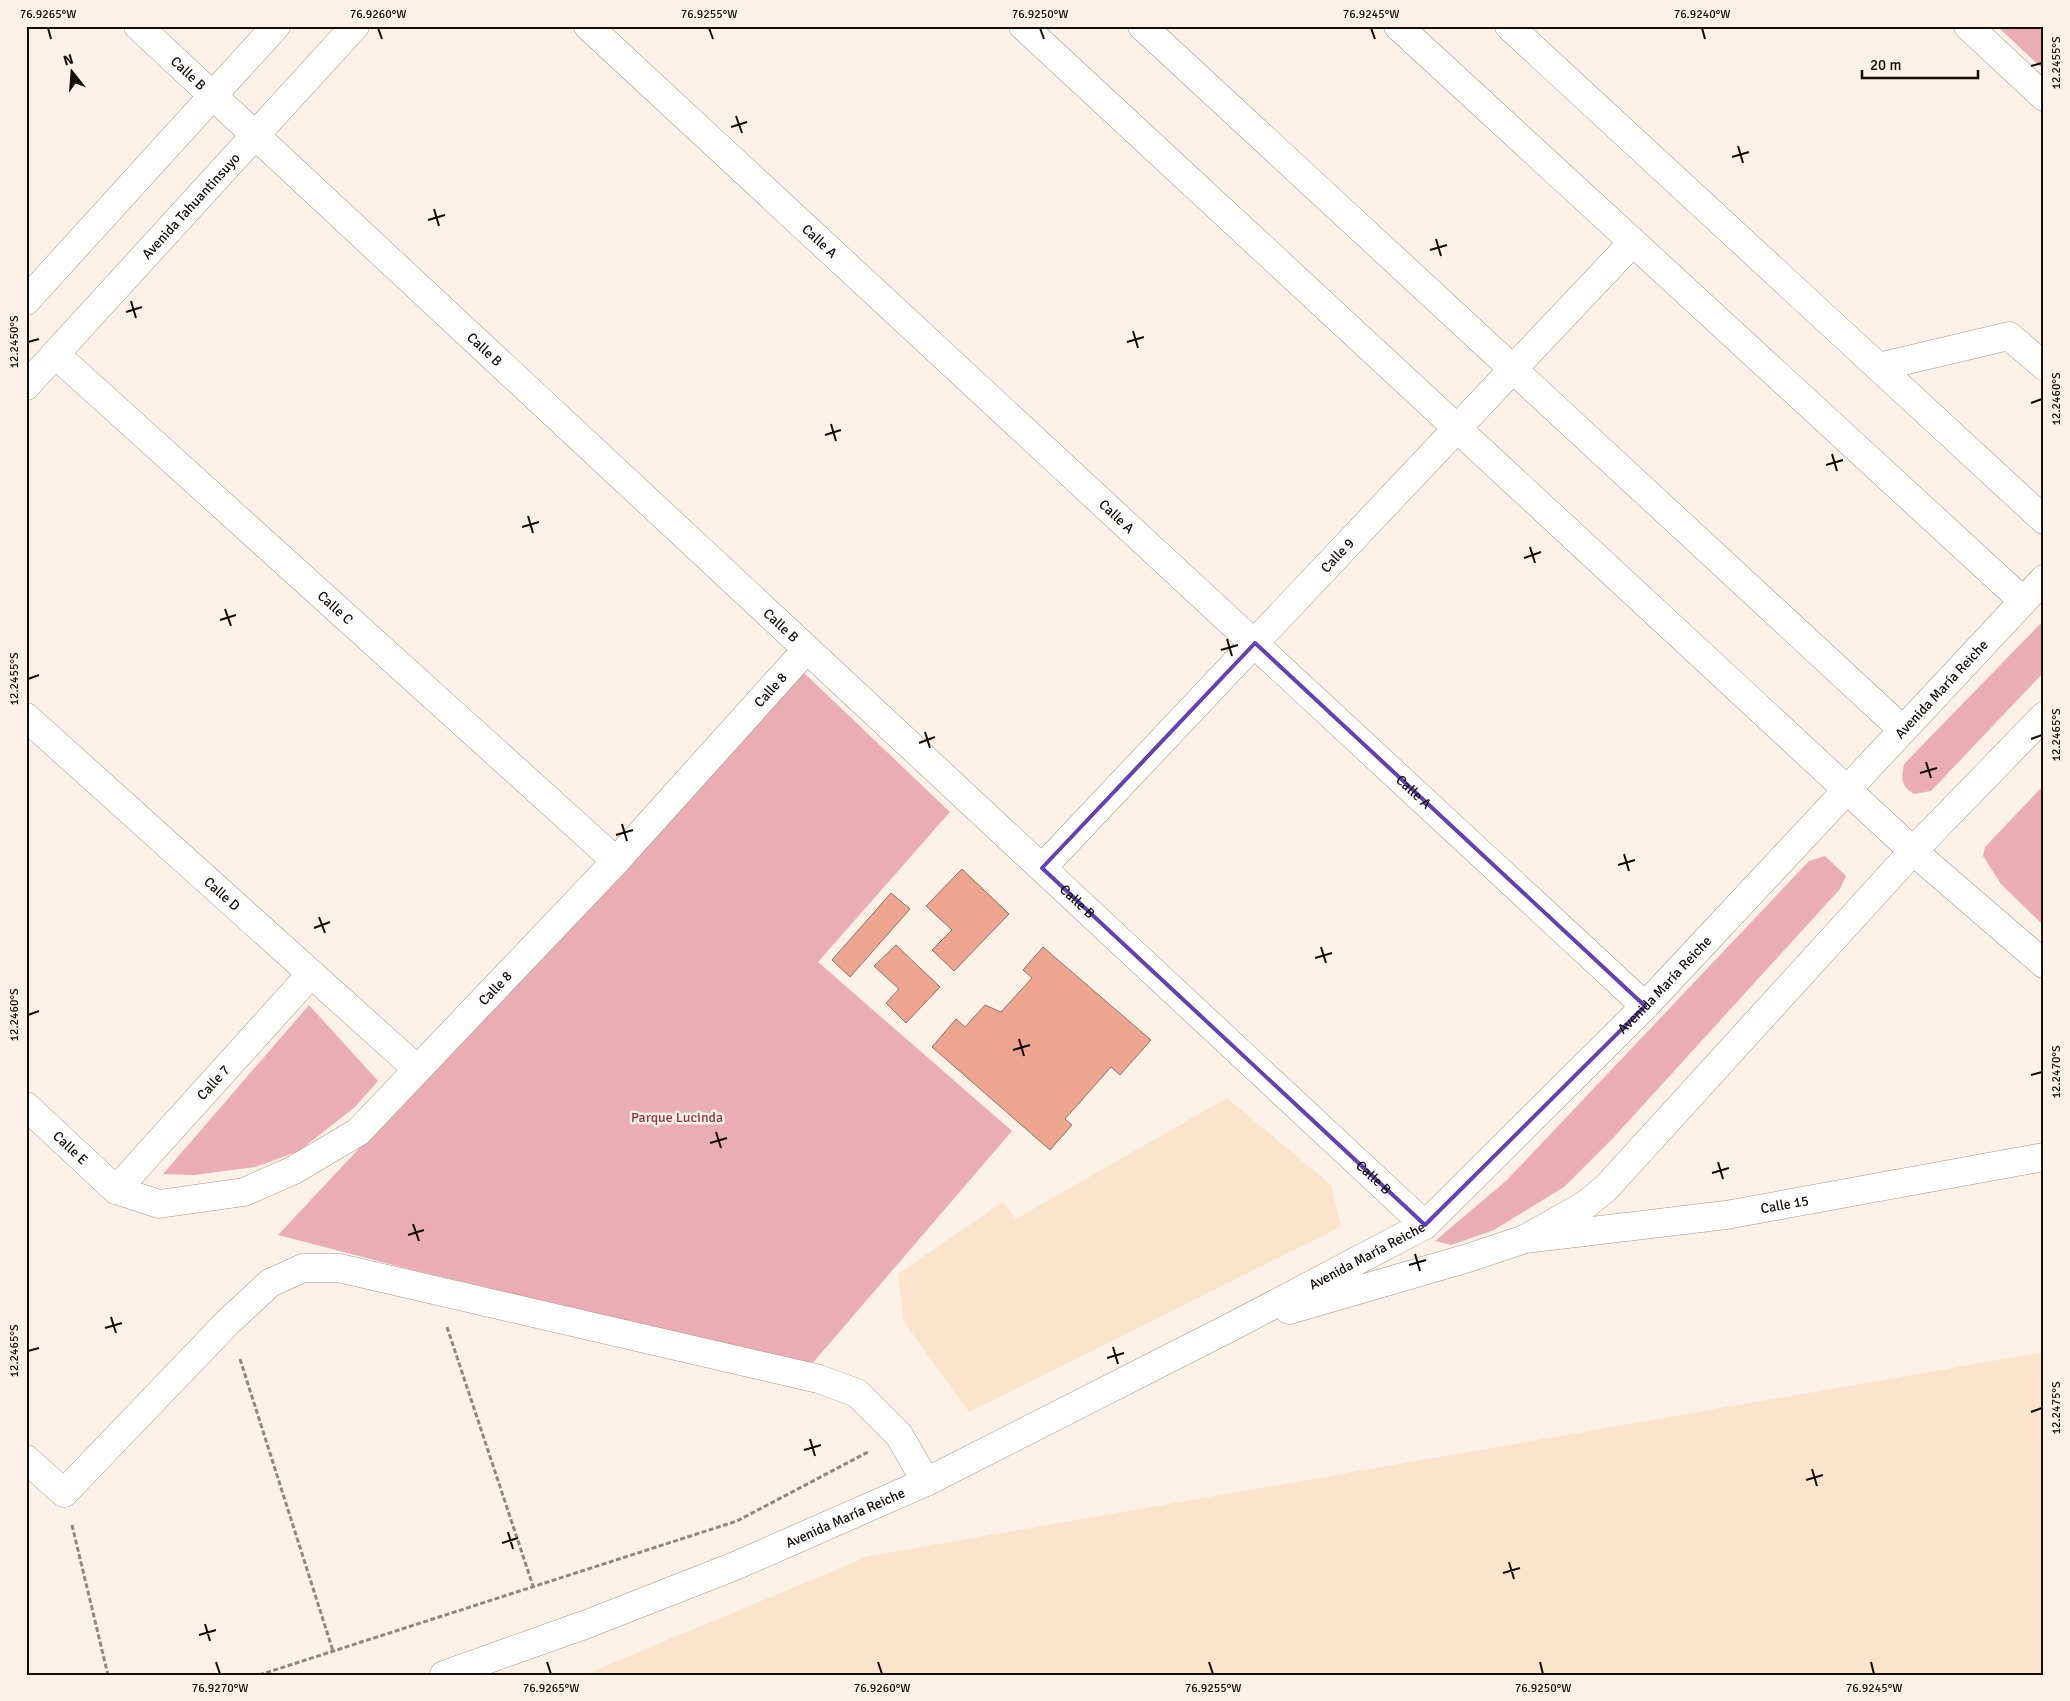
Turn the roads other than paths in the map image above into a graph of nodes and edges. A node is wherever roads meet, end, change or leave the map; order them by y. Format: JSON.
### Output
{"nodes":[{"id":1,"x":138,"y":26,"type":"edge"},
{"id":2,"x":276,"y":26,"type":"edge"},
{"id":3,"x":355,"y":26,"type":"edge"},
{"id":4,"x":588,"y":26,"type":"edge"},
{"id":5,"x":1023,"y":26,"type":"edge"},
{"id":6,"x":1142,"y":26,"type":"edge"},
{"id":7,"x":1398,"y":26,"type":"edge"},
{"id":8,"x":1968,"y":26,"type":"edge"},
{"id":9,"x":1517,"y":29,"type":"edge"},
{"id":10,"x":212,"y":96,"type":"junction"},
{"id":11,"x":2044,"y":97,"type":"edge"},
{"id":12,"x":256,"y":136,"type":"junction"},
{"id":13,"x":1632,"y":242,"type":"junction"},
{"id":14,"x":26,"y":301,"type":"edge"},
{"id":15,"x":55,"y":354,"type":"junction"},
{"id":16,"x":2044,"y":366,"type":"edge"},
{"id":17,"x":1878,"y":367,"type":"junction"},
{"id":18,"x":1513,"y":370,"type":"junction"},
{"id":19,"x":26,"y":386,"type":"edge"},
{"id":20,"x":1457,"y":429,"type":"junction"},
{"id":21,"x":2044,"y":520,"type":"edge"},
{"id":22,"x":2044,"y":579,"type":"edge"},
{"id":23,"x":2023,"y":601,"type":"junction"},
{"id":24,"x":1256,"y":643,"type":"junction"},
{"id":25,"x":807,"y":649,"type":"junction"},
{"id":26,"x":2044,"y":716,"type":"edge"},
{"id":27,"x":26,"y":717,"type":"edge"},
{"id":28,"x":1903,"y":730,"type":"junction"},
{"id":29,"x":1847,"y":790,"type":"junction"},
{"id":30,"x":1913,"y":852,"type":"junction"},
{"id":31,"x":616,"y":861,"type":"junction"},
{"id":32,"x":1042,"y":868,"type":"junction"},
{"id":33,"x":2044,"y":964,"type":"edge"},
{"id":34,"x":311,"y":974,"type":"junction"},
{"id":35,"x":1645,"y":1006,"type":"junction"},
{"id":36,"x":417,"y":1070,"type":"junction"},
{"id":37,"x":26,"y":1106,"type":"edge"},
{"id":38,"x":2044,"y":1157,"type":"edge"},
{"id":39,"x":116,"y":1190,"type":"junction"},
{"id":40,"x":1425,"y":1225,"type":"junction"},
{"id":41,"x":1525,"y":1239,"type":"junction"},
{"id":42,"x":1233,"y":1326,"type":"junction"},
{"id":43,"x":26,"y":1459,"type":"edge"},
{"id":44,"x":926,"y":1482,"type":"junction"},
{"id":45,"x":444,"y":1675,"type":"edge"}],
"edges":[{"from":1,"to":10,"type":"street","name":"Calle B"},
{"from":2,"to":10,"type":"street"},
{"from":3,"to":12,"type":"street","name":"Avenida Tahuantinsuyo"},
{"from":4,"to":24,"type":"street","name":"Calle A"},
{"from":5,"to":20,"type":"street"},
{"from":6,"to":18,"type":"street"},
{"from":7,"to":13,"type":"street"},
{"from":8,"to":11,"type":"street"},
{"from":9,"to":17,"type":"street"},
{"from":10,"to":12,"type":"street","name":"Calle B"},
{"from":10,"to":14,"type":"street"},
{"from":12,"to":15,"type":"street","name":"Avenida Tahuantinsuyo"},
{"from":12,"to":25,"type":"street","name":"Calle B"},
{"from":13,"to":18,"type":"street","name":"Calle 9"},
{"from":13,"to":23,"type":"street"},
{"from":15,"to":19,"type":"street","name":"Avenida Tahuantinsuyo"},
{"from":15,"to":31,"type":"street","name":"Calle C"},
{"from":16,"to":17,"type":"street"},
{"from":17,"to":21,"type":"street"},
{"from":18,"to":20,"type":"street","name":"Calle 9"},
{"from":18,"to":28,"type":"street"},
{"from":20,"to":24,"type":"street","name":"Calle 9"},
{"from":20,"to":29,"type":"street"},
{"from":22,"to":23,"type":"street","name":"Avenida María Reiche"},
{"from":23,"to":28,"type":"street","name":"Avenida María Reiche"},
{"from":24,"to":32,"type":"street","name":"Calle 9"},
{"from":24,"to":35,"type":"street","name":"Calle A"},
{"from":25,"to":31,"type":"street","name":"Calle 8"},
{"from":25,"to":32,"type":"street","name":"Calle B"},
{"from":26,"to":30,"type":"street","name":"Avenida María Reiche"},
{"from":27,"to":34,"type":"street","name":"Calle D"},
{"from":28,"to":29,"type":"street","name":"Avenida María Reiche"},
{"from":29,"to":30,"type":"street"},
{"from":29,"to":35,"type":"street","name":"Avenida María Reiche"},
{"from":30,"to":33,"type":"street"},
{"from":30,"to":41,"type":"street","name":"Avenida María Reiche"},
{"from":31,"to":36,"type":"street","name":"Calle 8"},
{"from":32,"to":40,"type":"street","name":"Calle B"},
{"from":34,"to":36,"type":"street","name":"Calle D"},
{"from":34,"to":39,"type":"street","name":"Calle 7"},
{"from":35,"to":40,"type":"street","name":"Avenida María Reiche"},
{"from":36,"to":39,"type":"street","name":"Calle 8"},
{"from":37,"to":39,"type":"street","name":"Calle E"},
{"from":38,"to":41,"type":"street","name":"Calle 15"},
{"from":40,"to":42,"type":"street","name":"Avenida María Reiche"},
{"from":41,"to":42,"type":"street","name":"Avenida María Reiche"},
{"from":42,"to":44,"type":"street","name":"Avenida María Reiche"},
{"from":43,"to":44,"type":"street"},
{"from":44,"to":45,"type":"street","name":"Avenida María Reiche"}]}
